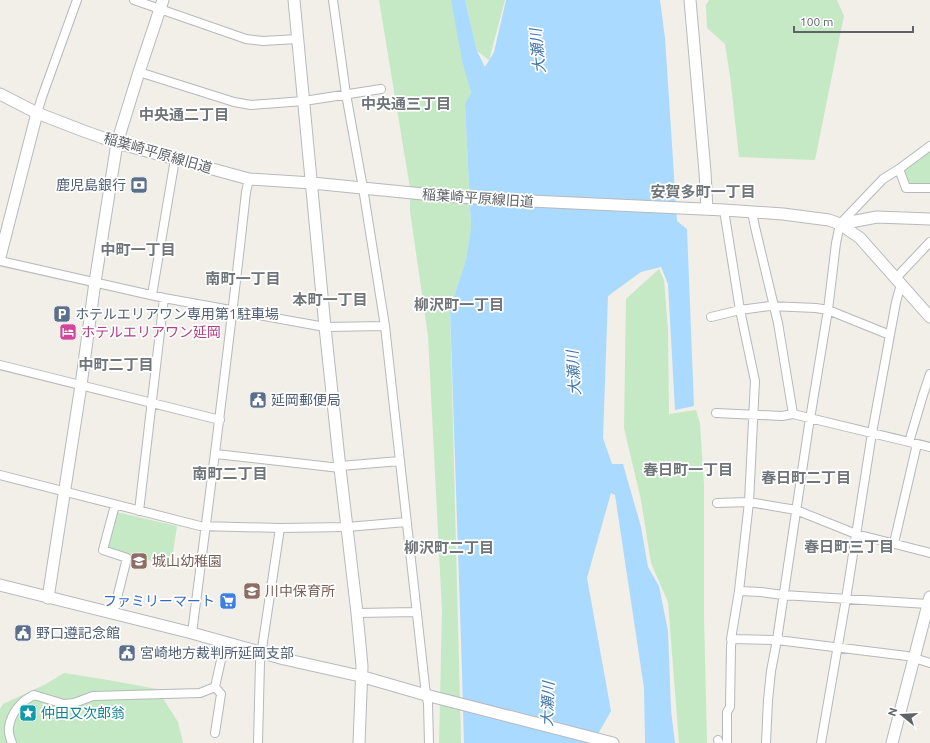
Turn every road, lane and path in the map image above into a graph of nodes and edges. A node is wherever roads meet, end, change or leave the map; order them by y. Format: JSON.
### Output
{"nodes":[{"id":1,"x":76,"y":0,"type":"edge"},
{"id":2,"x":134,"y":0,"type":"edge"},
{"id":3,"x":294,"y":0,"type":"edge"},
{"id":4,"x":333,"y":0,"type":"edge"},
{"id":5,"x":690,"y":0,"type":"edge"},
{"id":6,"x":161,"y":5,"type":"edge"},
{"id":7,"x":298,"y":39,"type":"junction"},
{"id":8,"x":139,"y":72,"type":"junction"},
{"id":9,"x":381,"y":89,"type":"dead end"},
{"id":10,"x":0,"y":94,"type":"edge"},
{"id":11,"x":346,"y":94,"type":"junction"},
{"id":12,"x":304,"y":102,"type":"junction"},
{"id":13,"x":37,"y":113,"type":"junction"},
{"id":14,"x":117,"y":143,"type":"junction"},
{"id":15,"x":930,"y":146,"type":"edge"},
{"id":16,"x":175,"y":158,"type":"junction"},
{"id":17,"x":899,"y":169,"type":"junction"},
{"id":18,"x":249,"y":179,"type":"junction"},
{"id":19,"x":312,"y":183,"type":"junction"},
{"id":20,"x":363,"y":188,"type":"junction"},
{"id":21,"x":930,"y":188,"type":"edge"},
{"id":22,"x":707,"y":209,"type":"junction"},
{"id":23,"x":724,"y":210,"type":"junction"},
{"id":24,"x":752,"y":212,"type":"junction"},
{"id":25,"x":930,"y":219,"type":"edge"},
{"id":26,"x":840,"y":224,"type":"junction"},
{"id":27,"x":930,"y":242,"type":"edge"},
{"id":28,"x":0,"y":257,"type":"edge"},
{"id":29,"x":0,"y":261,"type":"edge"},
{"id":30,"x":899,"y":281,"type":"junction"},
{"id":31,"x":95,"y":282,"type":"junction"},
{"id":32,"x":152,"y":296,"type":"junction"},
{"id":33,"x":164,"y":298,"type":"junction"},
{"id":34,"x":774,"y":306,"type":"junction"},
{"id":35,"x":234,"y":310,"type":"junction"},
{"id":36,"x":740,"y":310,"type":"junction"},
{"id":37,"x":828,"y":310,"type":"junction"},
{"id":38,"x":711,"y":317,"type":"dead end"},
{"id":39,"x":930,"y":317,"type":"edge"},
{"id":40,"x":385,"y":326,"type":"junction"},
{"id":41,"x":325,"y":327,"type":"junction"},
{"id":42,"x":890,"y":335,"type":"junction"},
{"id":43,"x":0,"y":365,"type":"edge"},
{"id":44,"x":930,"y":374,"type":"edge"},
{"id":45,"x":80,"y":385,"type":"junction"},
{"id":46,"x":152,"y":402,"type":"junction"},
{"id":47,"x":716,"y":413,"type":"dead end"},
{"id":48,"x":793,"y":414,"type":"junction"},
{"id":49,"x":754,"y":415,"type":"junction"},
{"id":50,"x":810,"y":417,"type":"junction"},
{"id":51,"x":220,"y":420,"type":"junction"},
{"id":52,"x":872,"y":433,"type":"junction"},
{"id":53,"x":913,"y":443,"type":"junction"},
{"id":54,"x":930,"y":447,"type":"edge"},
{"id":55,"x":216,"y":454,"type":"junction"},
{"id":56,"x":400,"y":461,"type":"junction"},
{"id":57,"x":340,"y":467,"type":"junction"},
{"id":58,"x":0,"y":475,"type":"edge"},
{"id":59,"x":64,"y":492,"type":"junction"},
{"id":60,"x":749,"y":502,"type":"junction"},
{"id":61,"x":717,"y":503,"type":"dead end"},
{"id":62,"x":115,"y":505,"type":"junction"},
{"id":63,"x":796,"y":510,"type":"junction"},
{"id":64,"x":139,"y":511,"type":"junction"},
{"id":65,"x":406,"y":522,"type":"junction"},
{"id":66,"x":206,"y":526,"type":"junction"},
{"id":67,"x":347,"y":527,"type":"junction"},
{"id":68,"x":280,"y":528,"type":"junction"},
{"id":69,"x":856,"y":534,"type":"junction"},
{"id":70,"x":894,"y":544,"type":"junction"},
{"id":71,"x":930,"y":553,"type":"edge"},
{"id":72,"x":0,"y":585,"type":"edge"},
{"id":73,"x":739,"y":591,"type":"junction"},
{"id":74,"x":783,"y":595,"type":"junction"},
{"id":75,"x":48,"y":598,"type":"junction"},
{"id":76,"x":846,"y":599,"type":"junction"},
{"id":77,"x":929,"y":601,"type":"edge"},
{"id":78,"x":417,"y":612,"type":"junction"},
{"id":79,"x":357,"y":613,"type":"junction"},
{"id":80,"x":113,"y":614,"type":"junction"},
{"id":81,"x":192,"y":633,"type":"junction"},
{"id":82,"x":732,"y":639,"type":"junction"},
{"id":83,"x":777,"y":640,"type":"junction"},
{"id":84,"x":225,"y":642,"type":"junction"},
{"id":85,"x":837,"y":648,"type":"junction"},
{"id":86,"x":262,"y":653,"type":"junction"},
{"id":87,"x":914,"y":658,"type":"junction"},
{"id":88,"x":930,"y":663,"type":"edge"},
{"id":89,"x":360,"y":676,"type":"junction"},
{"id":90,"x":215,"y":687,"type":"junction"},
{"id":91,"x":432,"y":696,"type":"junction"},
{"id":92,"x":215,"y":733,"type":"dead end"},
{"id":93,"x":12,"y":743,"type":"edge"},
{"id":94,"x":258,"y":743,"type":"edge"},
{"id":95,"x":359,"y":743,"type":"edge"},
{"id":96,"x":429,"y":743,"type":"edge"},
{"id":97,"x":613,"y":743,"type":"edge"},
{"id":98,"x":727,"y":743,"type":"edge"},
{"id":99,"x":766,"y":743,"type":"edge"},
{"id":100,"x":821,"y":743,"type":"edge"},
{"id":101,"x":892,"y":743,"type":"edge"}],
"edges":[{"from":1,"to":13,"type":"street"},
{"from":2,"to":6,"type":"street"},
{"from":3,"to":7,"type":"street"},
{"from":4,"to":11,"type":"street"},
{"from":5,"to":22,"type":"street"},
{"from":6,"to":7,"type":"street"},
{"from":6,"to":8,"type":"street"},
{"from":7,"to":12,"type":"street"},
{"from":8,"to":12,"type":"street"},
{"from":8,"to":14,"type":"street"},
{"from":9,"to":11,"type":"street"},
{"from":10,"to":13,"type":"street","name":"稲葉崎平原線旧道"},
{"from":11,"to":12,"type":"street"},
{"from":11,"to":20,"type":"street"},
{"from":12,"to":19,"type":"street"},
{"from":13,"to":14,"type":"street","name":"稲葉崎平原線旧道"},
{"from":13,"to":28,"type":"street"},
{"from":14,"to":16,"type":"street","name":"稲葉崎平原線旧道"},
{"from":14,"to":31,"type":"street"},
{"from":15,"to":17,"type":"street"},
{"from":16,"to":18,"type":"street","name":"稲葉崎平原線旧道"},
{"from":16,"to":32,"type":"street"},
{"from":17,"to":21,"type":"street"},
{"from":17,"to":26,"type":"street"},
{"from":18,"to":19,"type":"street","name":"稲葉崎平原線旧道"},
{"from":18,"to":35,"type":"street"},
{"from":19,"to":20,"type":"street","name":"稲葉崎平原線旧道"},
{"from":19,"to":41,"type":"street"},
{"from":20,"to":22,"type":"street","name":"稲葉崎平原線旧道"},
{"from":20,"to":40,"type":"street"},
{"from":22,"to":23,"type":"street","name":"稲葉崎平原線旧道"},
{"from":23,"to":24,"type":"street","name":"稲葉崎平原線旧道"},
{"from":23,"to":36,"type":"street"},
{"from":24,"to":26,"type":"street","name":"稲葉崎平原線旧道"},
{"from":24,"to":34,"type":"street"},
{"from":25,"to":26,"type":"street"},
{"from":26,"to":30,"type":"street","name":"稲葉崎平原線旧道"},
{"from":26,"to":37,"type":"street"},
{"from":27,"to":30,"type":"street"},
{"from":29,"to":31,"type":"street"},
{"from":30,"to":39,"type":"street","name":"稲葉崎平原線旧道"},
{"from":30,"to":42,"type":"street"},
{"from":31,"to":32,"type":"street"},
{"from":31,"to":45,"type":"street"},
{"from":32,"to":33,"type":"street"},
{"from":33,"to":35,"type":"street"},
{"from":33,"to":46,"type":"street"},
{"from":34,"to":36,"type":"street"},
{"from":34,"to":37,"type":"street"},
{"from":34,"to":48,"type":"street"},
{"from":35,"to":41,"type":"street"},
{"from":35,"to":51,"type":"street"},
{"from":36,"to":38,"type":"street"},
{"from":36,"to":49,"type":"street"},
{"from":37,"to":42,"type":"street"},
{"from":37,"to":50,"type":"street"},
{"from":40,"to":41,"type":"street"},
{"from":40,"to":56,"type":"street"},
{"from":41,"to":57,"type":"street"},
{"from":42,"to":52,"type":"street"},
{"from":43,"to":45,"type":"street"},
{"from":44,"to":53,"type":"street"},
{"from":45,"to":46,"type":"street"},
{"from":45,"to":59,"type":"street"},
{"from":46,"to":51,"type":"street"},
{"from":46,"to":64,"type":"street"},
{"from":47,"to":49,"type":"street"},
{"from":48,"to":49,"type":"street"},
{"from":48,"to":50,"type":"street"},
{"from":49,"to":60,"type":"street"},
{"from":50,"to":52,"type":"street"},
{"from":50,"to":63,"type":"street"},
{"from":51,"to":55,"type":"street"},
{"from":52,"to":53,"type":"street"},
{"from":52,"to":69,"type":"street"},
{"from":53,"to":54,"type":"street"},
{"from":53,"to":70,"type":"street"},
{"from":55,"to":57,"type":"street"},
{"from":55,"to":66,"type":"street"},
{"from":56,"to":57,"type":"street"},
{"from":56,"to":65,"type":"street"},
{"from":57,"to":67,"type":"street"},
{"from":58,"to":59,"type":"street"},
{"from":59,"to":62,"type":"street"},
{"from":59,"to":75,"type":"street"},
{"from":60,"to":61,"type":"street"},
{"from":60,"to":63,"type":"street"},
{"from":60,"to":73,"type":"street"},
{"from":62,"to":64,"type":"street"},
{"from":62,"to":80,"type":"street"},
{"from":63,"to":69,"type":"street"},
{"from":63,"to":74,"type":"street"},
{"from":64,"to":66,"type":"street"},
{"from":65,"to":67,"type":"street"},
{"from":65,"to":78,"type":"street"},
{"from":66,"to":68,"type":"street"},
{"from":66,"to":81,"type":"street"},
{"from":67,"to":68,"type":"street"},
{"from":67,"to":79,"type":"street"},
{"from":68,"to":86,"type":"street"},
{"from":69,"to":70,"type":"street"},
{"from":69,"to":76,"type":"street"},
{"from":70,"to":71,"type":"street"},
{"from":72,"to":75,"type":"street"},
{"from":73,"to":74,"type":"street"},
{"from":73,"to":82,"type":"street"},
{"from":74,"to":76,"type":"street"},
{"from":74,"to":83,"type":"street"},
{"from":75,"to":80,"type":"street"},
{"from":76,"to":77,"type":"street"},
{"from":76,"to":85,"type":"street"},
{"from":77,"to":87,"type":"street"},
{"from":78,"to":79,"type":"street"},
{"from":78,"to":91,"type":"street"},
{"from":79,"to":89,"type":"street"},
{"from":80,"to":81,"type":"street"},
{"from":81,"to":84,"type":"street"},
{"from":82,"to":83,"type":"street"},
{"from":82,"to":98,"type":"street"},
{"from":83,"to":85,"type":"street"},
{"from":83,"to":99,"type":"street"},
{"from":84,"to":86,"type":"street"},
{"from":84,"to":90,"type":"street"},
{"from":85,"to":87,"type":"street"},
{"from":85,"to":100,"type":"street"},
{"from":86,"to":89,"type":"street"},
{"from":86,"to":94,"type":"street"},
{"from":87,"to":88,"type":"street"},
{"from":87,"to":101,"type":"street"},
{"from":89,"to":91,"type":"street"},
{"from":89,"to":95,"type":"street"},
{"from":90,"to":92,"type":"street"},
{"from":90,"to":93,"type":"street"},
{"from":91,"to":96,"type":"street"},
{"from":91,"to":97,"type":"street"}]}
